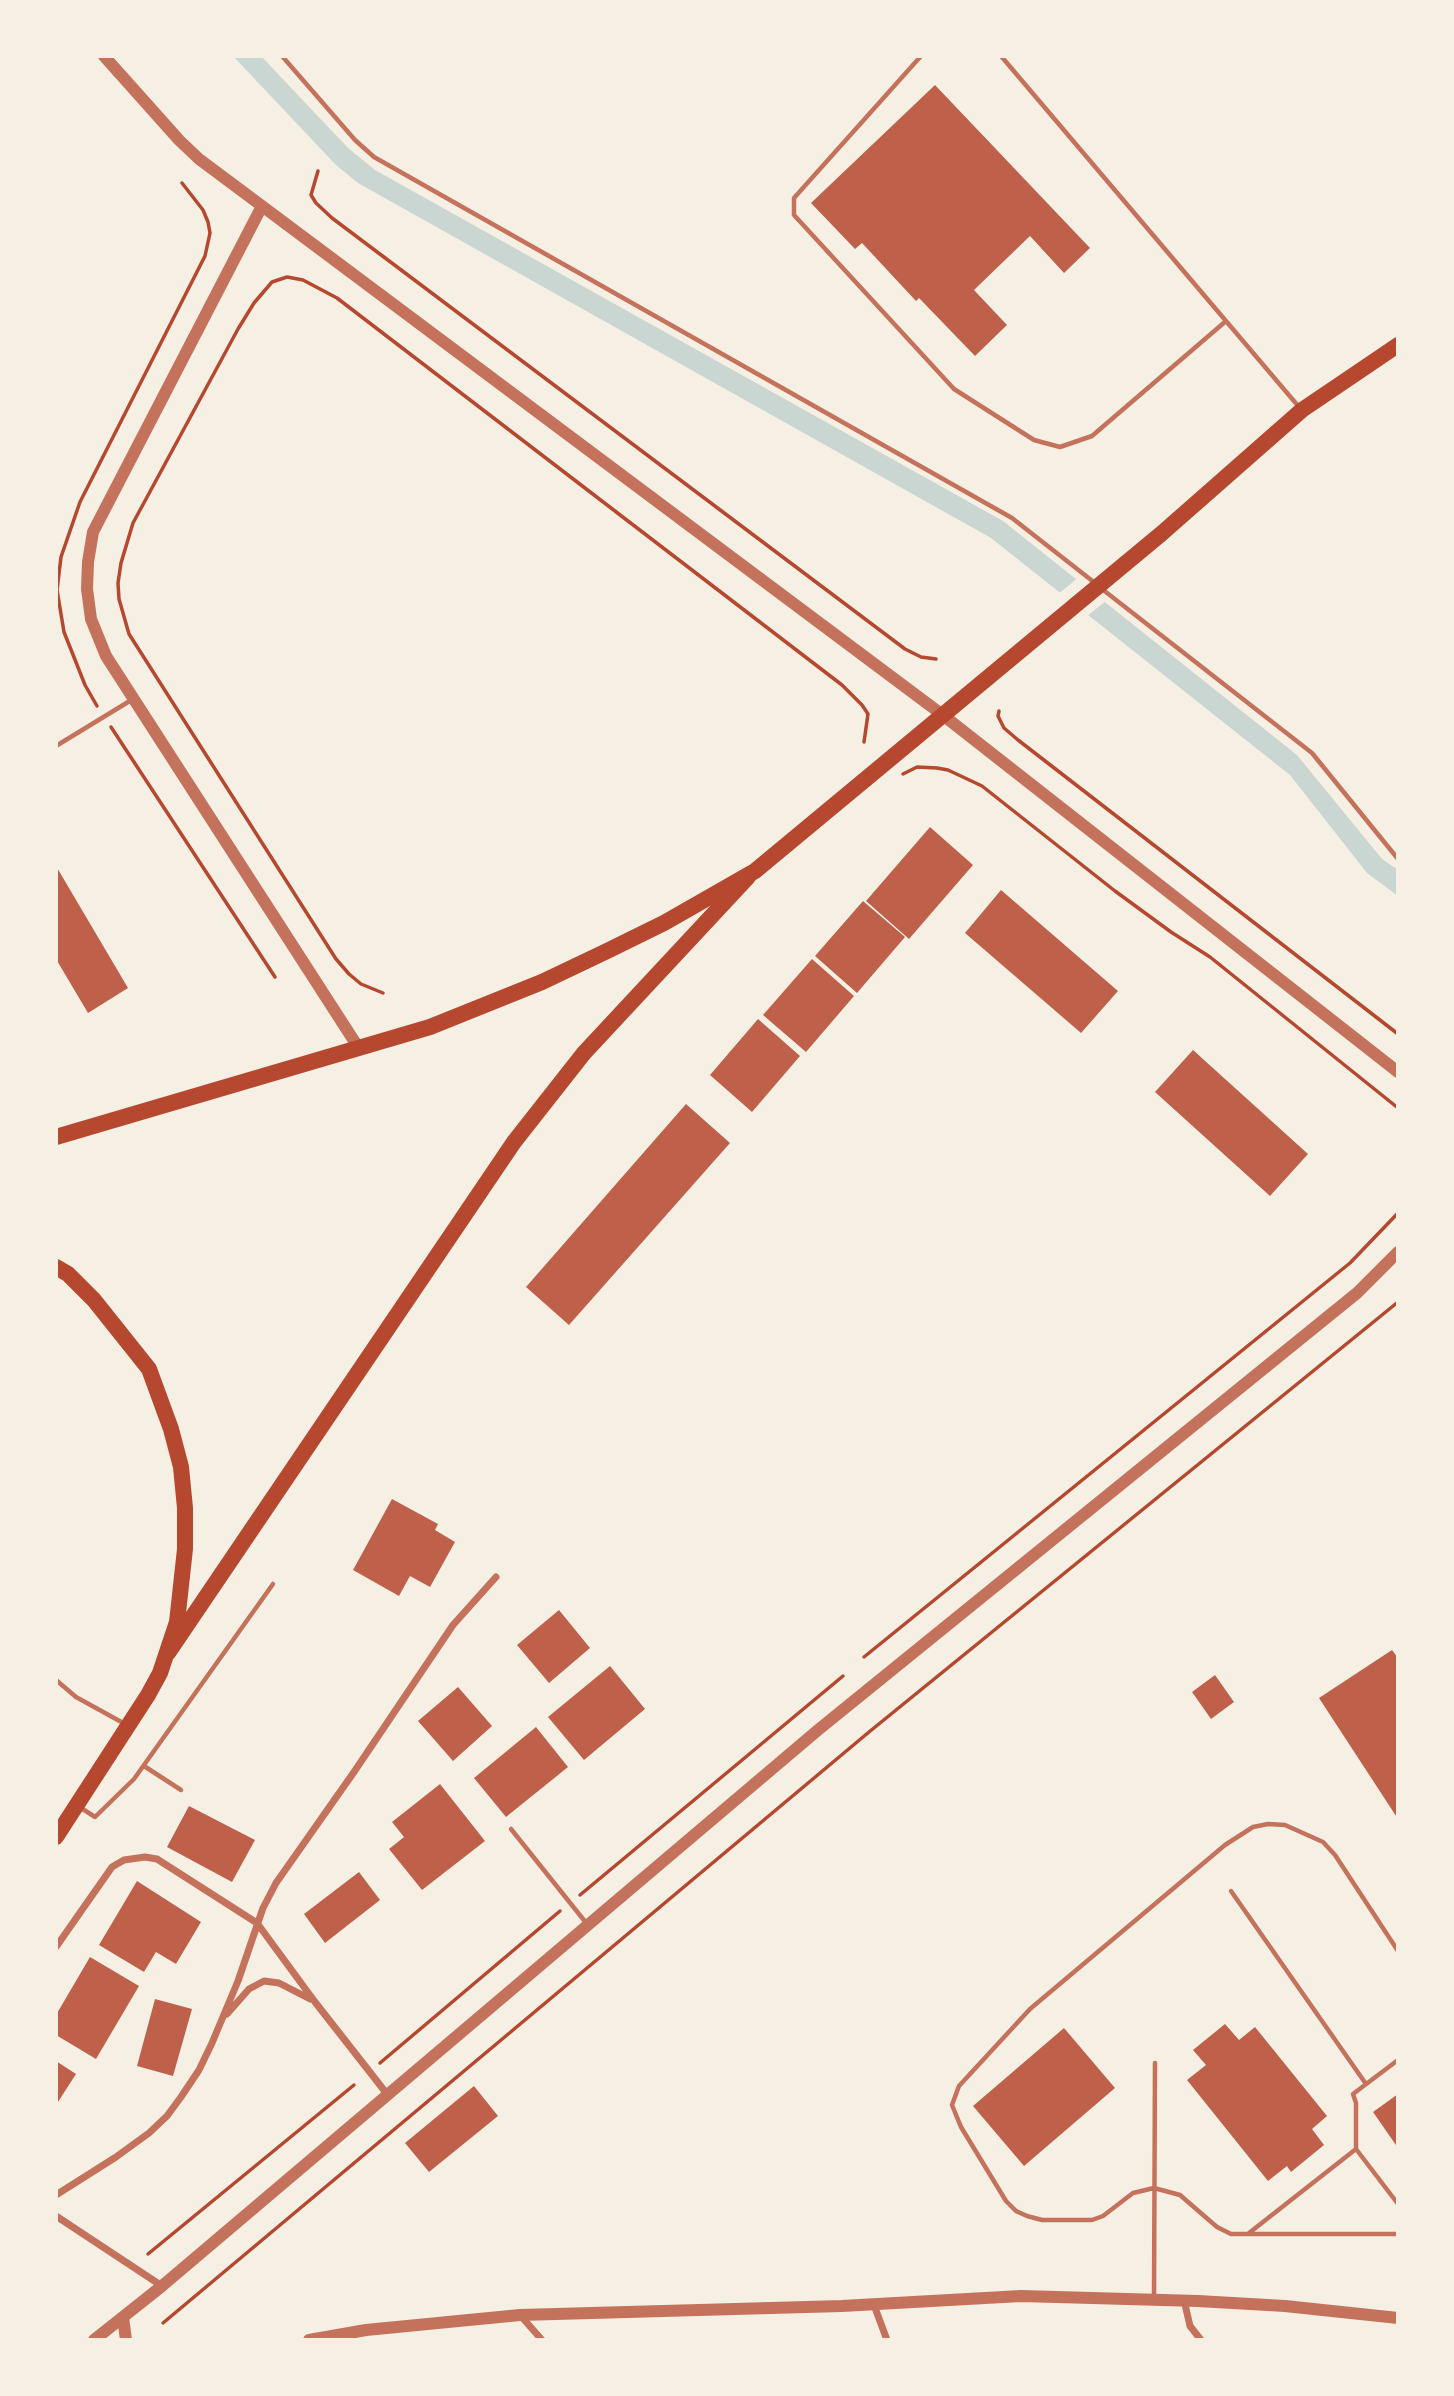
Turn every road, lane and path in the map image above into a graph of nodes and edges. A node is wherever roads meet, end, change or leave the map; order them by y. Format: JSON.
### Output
{"nodes":[{"id":1,"x":104,"y":56,"type":"edge"},
{"id":2,"x":282,"y":56,"type":"edge"},
{"id":3,"x":921,"y":56,"type":"edge"},
{"id":4,"x":1001,"y":56,"type":"edge"},
{"id":5,"x":318,"y":171,"type":"dead end"},
{"id":6,"x":182,"y":183,"type":"dead end"},
{"id":7,"x":262,"y":206,"type":"junction"},
{"id":8,"x":1226,"y":321,"type":"junction"},
{"id":9,"x":1398,"y":345,"type":"edge"},
{"id":10,"x":1302,"y":410,"type":"junction"},
{"id":11,"x":936,"y":659,"type":"dead end"},
{"id":12,"x":133,"y":698,"type":"junction"},
{"id":13,"x":999,"y":711,"type":"dead end"},
{"id":14,"x":104,"y":716,"type":"junction"},
{"id":15,"x":944,"y":716,"type":"junction"},
{"id":16,"x":864,"y":743,"type":"dead end"},
{"id":17,"x":56,"y":746,"type":"edge"},
{"id":18,"x":895,"y":780,"type":"dead end"},
{"id":19,"x":1398,"y":859,"type":"edge"},
{"id":20,"x":755,"y":871,"type":"junction"},
{"id":21,"x":275,"y":977,"type":"dead end"},
{"id":22,"x":383,"y":993,"type":"dead end"},
{"id":23,"x":1398,"y":1034,"type":"edge"},
{"id":24,"x":358,"y":1047,"type":"junction"},
{"id":25,"x":1398,"y":1072,"type":"edge"},
{"id":26,"x":1398,"y":1108,"type":"edge"},
{"id":27,"x":56,"y":1137,"type":"edge"},
{"id":28,"x":1398,"y":1213,"type":"edge"},
{"id":29,"x":1398,"y":1252,"type":"edge"},
{"id":30,"x":56,"y":1267,"type":"edge"},
{"id":31,"x":1398,"y":1302,"type":"edge"},
{"id":32,"x":496,"y":1577,"type":"dead end"},
{"id":33,"x":273,"y":1584,"type":"dead end"},
{"id":34,"x":168,"y":1653,"type":"junction"},
{"id":35,"x":864,"y":1657,"type":"dead end"},
{"id":36,"x":843,"y":1676,"type":"dead end"},
{"id":37,"x":56,"y":1680,"type":"edge"},
{"id":38,"x":129,"y":1726,"type":"junction"},
{"id":39,"x":144,"y":1766,"type":"junction"},
{"id":40,"x":181,"y":1790,"type":"dead end"},
{"id":41,"x":77,"y":1805,"type":"junction"},
{"id":42,"x":511,"y":1829,"type":"dead end"},
{"id":43,"x":56,"y":1837,"type":"edge"},
{"id":44,"x":1231,"y":1891,"type":"dead end"},
{"id":45,"x":570,"y":1903,"type":"junction"},
{"id":46,"x":257,"y":1923,"type":"junction"},
{"id":47,"x":587,"y":1925,"type":"junction"},
{"id":48,"x":56,"y":1947,"type":"edge"},
{"id":49,"x":1398,"y":1951,"type":"edge"},
{"id":50,"x":315,"y":2002,"type":"junction"},
{"id":51,"x":222,"y":2019,"type":"junction"},
{"id":52,"x":1398,"y":2060,"type":"edge"},
{"id":53,"x":380,"y":2063,"type":"dead end"},
{"id":54,"x":1155,"y":2063,"type":"dead end"},
{"id":55,"x":354,"y":2084,"type":"dead end"},
{"id":56,"x":1366,"y":2084,"type":"junction"},
{"id":57,"x":387,"y":2094,"type":"junction"},
{"id":58,"x":1356,"y":2149,"type":"junction"},
{"id":59,"x":1154,"y":2189,"type":"junction"},
{"id":60,"x":56,"y":2195,"type":"edge"},
{"id":61,"x":1398,"y":2204,"type":"edge"},
{"id":62,"x":56,"y":2216,"type":"edge"},
{"id":63,"x":1248,"y":2234,"type":"junction"},
{"id":64,"x":1398,"y":2234,"type":"edge"},
{"id":65,"x":149,"y":2255,"type":"dead end"},
{"id":66,"x":162,"y":2286,"type":"junction"},
{"id":67,"x":1154,"y":2298,"type":"junction"},
{"id":68,"x":1184,"y":2300,"type":"junction"},
{"id":69,"x":874,"y":2305,"type":"junction"},
{"id":70,"x":520,"y":2315,"type":"junction"},
{"id":71,"x":123,"y":2316,"type":"junction"},
{"id":72,"x":1398,"y":2318,"type":"edge"},
{"id":73,"x":163,"y":2323,"type":"dead end"},
{"id":74,"x":94,"y":2340,"type":"edge"},
{"id":75,"x":126,"y":2340,"type":"edge"},
{"id":76,"x":309,"y":2340,"type":"edge"},
{"id":77,"x":542,"y":2340,"type":"edge"},
{"id":78,"x":887,"y":2340,"type":"edge"},
{"id":79,"x":1201,"y":2340,"type":"edge"}],
"edges":[{"from":1,"to":7,"type":"street"},
{"from":2,"to":19,"type":"lane"},
{"from":3,"to":8,"type":"lane"},
{"from":4,"to":8,"type":"lane"},
{"from":5,"to":11,"type":"path"},
{"from":6,"to":14,"type":"path"},
{"from":7,"to":12,"type":"street"},
{"from":7,"to":15,"type":"street"},
{"from":8,"to":10,"type":"lane"},
{"from":9,"to":10,"type":"main road"},
{"from":10,"to":15,"type":"main road"},
{"from":12,"to":14,"type":"lane"},
{"from":12,"to":24,"type":"street"},
{"from":13,"to":23,"type":"path"},
{"from":14,"to":17,"type":"lane"},
{"from":14,"to":21,"type":"path"},
{"from":15,"to":20,"type":"main road"},
{"from":15,"to":25,"type":"street"},
{"from":16,"to":22,"type":"path"},
{"from":18,"to":26,"type":"path"},
{"from":20,"to":24,"type":"main road"},
{"from":20,"to":34,"type":"main road"},
{"from":24,"to":27,"type":"main road"},
{"from":28,"to":35,"type":"path"},
{"from":29,"to":47,"type":"street"},
{"from":30,"to":34,"type":"main road"},
{"from":31,"to":73,"type":"path"},
{"from":32,"to":46,"type":"street"},
{"from":33,"to":39,"type":"lane"},
{"from":34,"to":38,"type":"main road"},
{"from":36,"to":45,"type":"path"},
{"from":37,"to":38,"type":"lane"},
{"from":38,"to":41,"type":"main road"},
{"from":39,"to":40,"type":"lane"},
{"from":39,"to":41,"type":"lane"},
{"from":41,"to":43,"type":"main road"},
{"from":42,"to":45,"type":"lane"},
{"from":44,"to":56,"type":"lane"},
{"from":45,"to":47,"type":"lane"},
{"from":45,"to":53,"type":"path"},
{"from":46,"to":48,"type":"street"},
{"from":46,"to":50,"type":"street"},
{"from":46,"to":51,"type":"street"},
{"from":47,"to":57,"type":"street"},
{"from":49,"to":59,"type":"lane"},
{"from":50,"to":51,"type":"street"},
{"from":50,"to":57,"type":"street"},
{"from":51,"to":60,"type":"street"},
{"from":52,"to":56,"type":"lane"},
{"from":54,"to":59,"type":"lane"},
{"from":55,"to":65,"type":"path"},
{"from":56,"to":58,"type":"lane"},
{"from":57,"to":66,"type":"street"},
{"from":58,"to":61,"type":"lane"},
{"from":58,"to":63,"type":"lane"},
{"from":59,"to":63,"type":"lane"},
{"from":59,"to":67,"type":"lane"},
{"from":62,"to":66,"type":"street"},
{"from":63,"to":64,"type":"lane"},
{"from":66,"to":71,"type":"street"},
{"from":67,"to":68,"type":"street"},
{"from":67,"to":69,"type":"street"},
{"from":68,"to":72,"type":"street"},
{"from":68,"to":79,"type":"street"},
{"from":69,"to":70,"type":"street"},
{"from":69,"to":78,"type":"street"},
{"from":70,"to":76,"type":"street"},
{"from":70,"to":77,"type":"street"},
{"from":71,"to":74,"type":"street"},
{"from":71,"to":75,"type":"street"}]}
